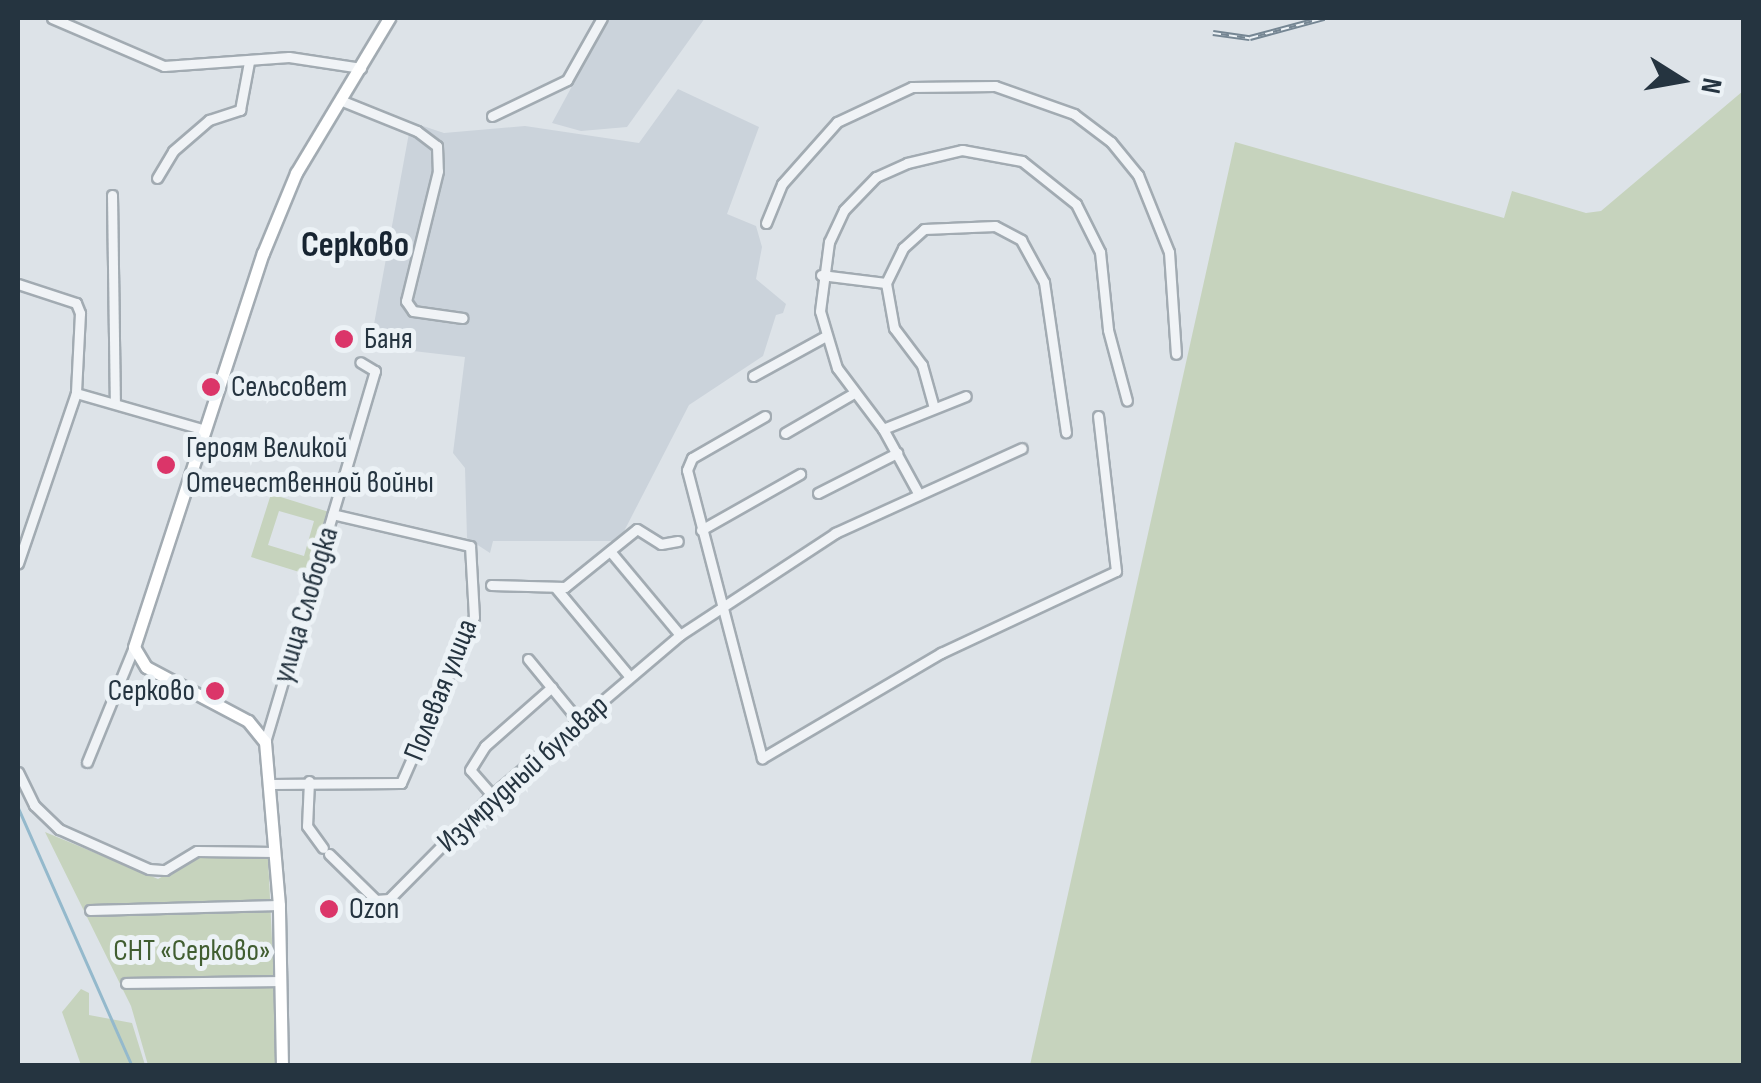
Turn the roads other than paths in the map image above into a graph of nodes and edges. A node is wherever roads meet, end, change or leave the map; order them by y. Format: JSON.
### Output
{"nodes":[{"id":1,"x":52,"y":18,"type":"edge"},
{"id":2,"x":389,"y":18,"type":"edge"},
{"id":3,"x":602,"y":18,"type":"edge"},
{"id":4,"x":249,"y":62,"type":"junction"},
{"id":5,"x":361,"y":68,"type":"junction"},
{"id":6,"x":340,"y":100,"type":"junction"},
{"id":7,"x":492,"y":116,"type":"dead end"},
{"id":8,"x":157,"y":178,"type":"dead end"},
{"id":9,"x":112,"y":195,"type":"dead end"},
{"id":10,"x":766,"y":223,"type":"dead end"},
{"id":11,"x":821,"y":275,"type":"junction"},
{"id":12,"x":886,"y":283,"type":"junction"},
{"id":13,"x":18,"y":284,"type":"edge"},
{"id":14,"x":463,"y":318,"type":"dead end"},
{"id":15,"x":824,"y":337,"type":"junction"},
{"id":16,"x":1176,"y":354,"type":"dead end"},
{"id":17,"x":360,"y":362,"type":"dead end"},
{"id":18,"x":753,"y":376,"type":"dead end"},
{"id":19,"x":76,"y":393,"type":"junction"},
{"id":20,"x":854,"y":393,"type":"junction"},
{"id":21,"x":966,"y":396,"type":"dead end"},
{"id":22,"x":115,"y":400,"type":"junction"},
{"id":23,"x":1127,"y":401,"type":"dead end"},
{"id":24,"x":934,"y":408,"type":"junction"},
{"id":25,"x":765,"y":416,"type":"dead end"},
{"id":26,"x":1098,"y":416,"type":"dead end"},
{"id":27,"x":883,"y":429,"type":"junction"},
{"id":28,"x":204,"y":430,"type":"junction"},
{"id":29,"x":1066,"y":432,"type":"dead end"},
{"id":30,"x":785,"y":434,"type":"dead end"},
{"id":31,"x":1022,"y":448,"type":"dead end"},
{"id":32,"x":897,"y":453,"type":"junction"},
{"id":33,"x":800,"y":474,"type":"dead end"},
{"id":34,"x":917,"y":491,"type":"junction"},
{"id":35,"x":818,"y":493,"type":"dead end"},
{"id":36,"x":332,"y":514,"type":"junction"},
{"id":37,"x":702,"y":530,"type":"junction"},
{"id":38,"x":678,"y":541,"type":"dead end"},
{"id":39,"x":610,"y":551,"type":"junction"},
{"id":40,"x":18,"y":563,"type":"edge"},
{"id":41,"x":491,"y":586,"type":"dead end"},
{"id":42,"x":556,"y":587,"type":"junction"},
{"id":43,"x":724,"y":606,"type":"junction"},
{"id":44,"x":680,"y":635,"type":"junction"},
{"id":45,"x":134,"y":647,"type":"junction"},
{"id":46,"x":528,"y":659,"type":"dead end"},
{"id":47,"x":630,"y":677,"type":"junction"},
{"id":48,"x":552,"y":688,"type":"junction"},
{"id":49,"x":578,"y":721,"type":"junction"},
{"id":50,"x":265,"y":742,"type":"junction"},
{"id":51,"x":86,"y":762,"type":"dead end"},
{"id":52,"x":18,"y":772,"type":"edge"},
{"id":53,"x":309,"y":781,"type":"junction"},
{"id":54,"x":271,"y":784,"type":"junction"},
{"id":55,"x":492,"y":795,"type":"junction"},
{"id":56,"x":274,"y":852,"type":"junction"},
{"id":57,"x":279,"y":905,"type":"junction"},
{"id":58,"x":90,"y":910,"type":"dead end"},
{"id":59,"x":279,"y":980,"type":"junction"},
{"id":60,"x":126,"y":983,"type":"dead end"},
{"id":61,"x":282,"y":1066,"type":"edge"}],
"edges":[{"from":1,"to":4,"type":"street"},
{"from":2,"to":5,"type":"main road"},
{"from":3,"to":7,"type":"street"},
{"from":4,"to":5,"type":"street"},
{"from":4,"to":8,"type":"street"},
{"from":5,"to":6,"type":"main road"},
{"from":6,"to":14,"type":"street"},
{"from":6,"to":28,"type":"main road"},
{"from":9,"to":22,"type":"street"},
{"from":10,"to":16,"type":"street"},
{"from":11,"to":12,"type":"street"},
{"from":11,"to":15,"type":"street"},
{"from":11,"to":23,"type":"street"},
{"from":12,"to":24,"type":"street"},
{"from":12,"to":29,"type":"street"},
{"from":13,"to":19,"type":"street"},
{"from":15,"to":18,"type":"street"},
{"from":15,"to":20,"type":"street"},
{"from":17,"to":36,"type":"street","name":"улица Слободка"},
{"from":19,"to":22,"type":"street"},
{"from":19,"to":40,"type":"street"},
{"from":20,"to":27,"type":"street"},
{"from":20,"to":30,"type":"street"},
{"from":21,"to":24,"type":"street"},
{"from":22,"to":28,"type":"street"},
{"from":24,"to":27,"type":"street"},
{"from":25,"to":37,"type":"street"},
{"from":26,"to":43,"type":"street"},
{"from":27,"to":32,"type":"street"},
{"from":28,"to":45,"type":"main road"},
{"from":31,"to":34,"type":"street","name":"Изумрудный бульвар"},
{"from":32,"to":34,"type":"street"},
{"from":32,"to":35,"type":"street"},
{"from":33,"to":37,"type":"street"},
{"from":34,"to":43,"type":"street","name":"Изумрудный бульвар"},
{"from":36,"to":50,"type":"street","name":"улица Слободка"},
{"from":36,"to":53,"type":"street","name":"Полевая улица"},
{"from":37,"to":43,"type":"street"},
{"from":38,"to":39,"type":"street"},
{"from":39,"to":42,"type":"street"},
{"from":39,"to":44,"type":"street"},
{"from":41,"to":42,"type":"street"},
{"from":42,"to":47,"type":"street"},
{"from":43,"to":44,"type":"street","name":"Изумрудный бульвар"},
{"from":44,"to":47,"type":"street","name":"Изумрудный бульвар"},
{"from":45,"to":50,"type":"main road"},
{"from":45,"to":51,"type":"street"},
{"from":46,"to":48,"type":"street"},
{"from":47,"to":49,"type":"street","name":"Изумрудный бульвар"},
{"from":48,"to":49,"type":"street"},
{"from":48,"to":55,"type":"street"},
{"from":49,"to":55,"type":"street","name":"Изумрудный бульвар"},
{"from":50,"to":54,"type":"main road"},
{"from":52,"to":56,"type":"street"},
{"from":53,"to":54,"type":"street","name":"Полевая улица"},
{"from":53,"to":55,"type":"street","name":"Изумрудный бульвар"},
{"from":54,"to":56,"type":"main road"},
{"from":56,"to":57,"type":"main road"},
{"from":57,"to":58,"type":"street"},
{"from":57,"to":59,"type":"main road"},
{"from":59,"to":60,"type":"street"},
{"from":59,"to":61,"type":"main road"}]}
